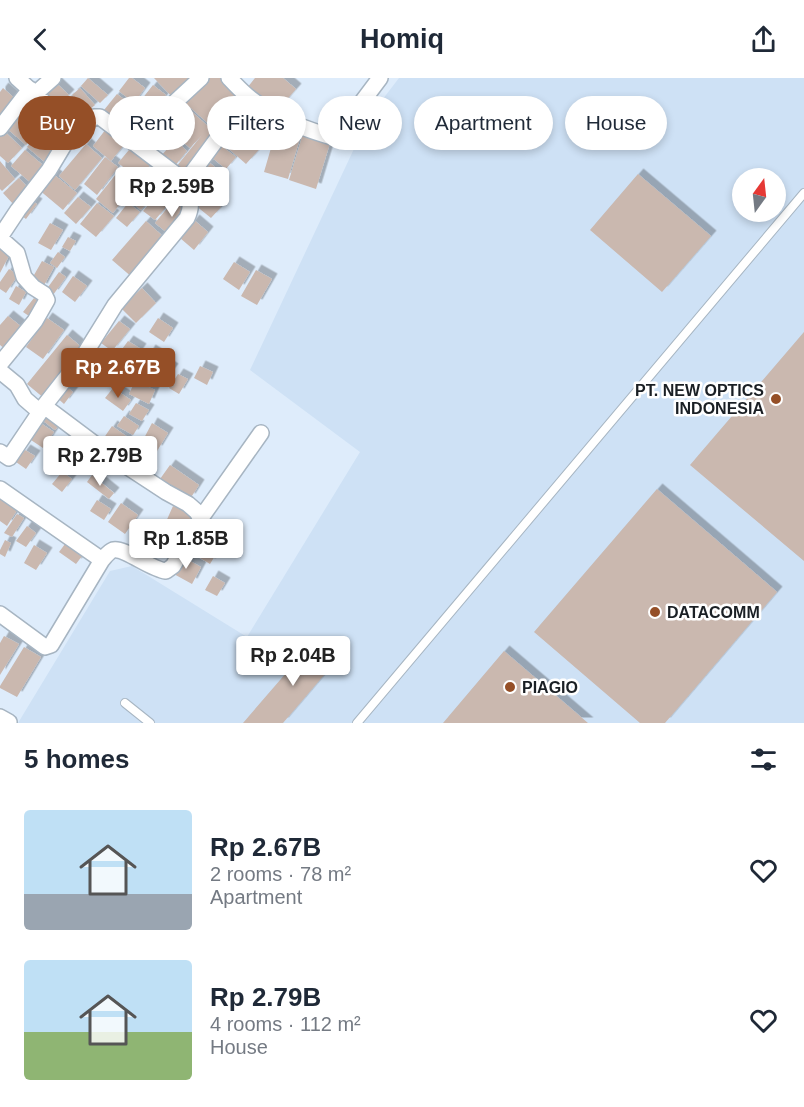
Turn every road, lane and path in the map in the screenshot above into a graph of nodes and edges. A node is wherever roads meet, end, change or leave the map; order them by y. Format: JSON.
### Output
{"nodes":[{"id":1,"x":17,"y":78,"type":"edge"},
{"id":2,"x":53,"y":78,"type":"edge"},
{"id":3,"x":201,"y":78,"type":"edge"},
{"id":4,"x":229,"y":78,"type":"edge"},
{"id":5,"x":380,"y":78,"type":"edge"},
{"id":6,"x":247,"y":88,"type":"edge"},
{"id":7,"x":33,"y":91,"type":"junction"},
{"id":8,"x":38,"y":96,"type":"edge"},
{"id":9,"x":182,"y":96,"type":"edge"},
{"id":10,"x":0,"y":128,"type":"edge"},
{"id":11,"x":61,"y":150,"type":"edge"},
{"id":12,"x":145,"y":150,"type":"edge"},
{"id":13,"x":188,"y":183,"type":"junction"},
{"id":14,"x":804,"y":193,"type":"edge"},
{"id":15,"x":0,"y":238,"type":"edge"},
{"id":16,"x":0,"y":363,"type":"edge"},
{"id":17,"x":0,"y":371,"type":"edge"},
{"id":18,"x":42,"y":409,"type":"junction"},
{"id":19,"x":261,"y":433,"type":"dead end"},
{"id":20,"x":0,"y":452,"type":"edge"},
{"id":21,"x":0,"y":489,"type":"edge"},
{"id":22,"x":201,"y":518,"type":"junction"},
{"id":23,"x":102,"y":560,"type":"junction"},
{"id":24,"x":0,"y":614,"type":"edge"},
{"id":25,"x":125,"y":703,"type":"dead end"},
{"id":26,"x":150,"y":723,"type":"edge"},
{"id":27,"x":357,"y":723,"type":"edge"}],
"edges":[{"from":1,"to":7,"type":"street"},
{"from":2,"to":7,"type":"street"},
{"from":3,"to":9,"type":"street"},
{"from":4,"to":6,"type":"street"},
{"from":5,"to":6,"type":"street"},
{"from":6,"to":13,"type":"street"},
{"from":7,"to":8,"type":"street"},
{"from":7,"to":10,"type":"street"},
{"from":11,"to":15,"type":"street"},
{"from":12,"to":13,"type":"street"},
{"from":13,"to":18,"type":"street"},
{"from":14,"to":27,"type":"lane"},
{"from":15,"to":16,"type":"street"},
{"from":17,"to":18,"type":"street"},
{"from":18,"to":20,"type":"street"},
{"from":18,"to":22,"type":"street"},
{"from":19,"to":22,"type":"street"},
{"from":21,"to":23,"type":"street"},
{"from":22,"to":23,"type":"street"},
{"from":23,"to":24,"type":"street"},
{"from":25,"to":26,"type":"lane"}]}
